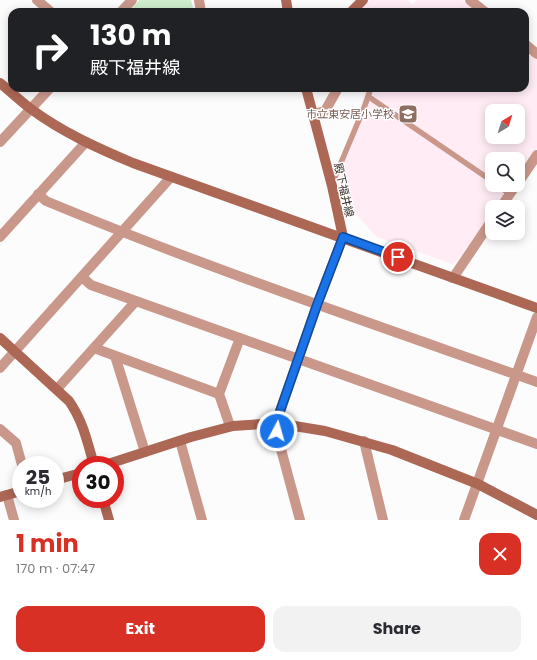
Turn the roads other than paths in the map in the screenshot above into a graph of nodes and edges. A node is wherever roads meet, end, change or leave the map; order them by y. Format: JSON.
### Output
{"nodes":[{"id":1,"x":37,"y":0,"type":"edge"},
{"id":2,"x":132,"y":0,"type":"edge"},
{"id":3,"x":363,"y":0,"type":"edge"},
{"id":4,"x":46,"y":8,"type":"edge"},
{"id":5,"x":125,"y":8,"type":"edge"},
{"id":6,"x":355,"y":8,"type":"edge"},
{"id":7,"x":529,"y":47,"type":"edge"},
{"id":8,"x":537,"y":54,"type":"edge"},
{"id":9,"x":0,"y":83,"type":"edge"},
{"id":10,"x":8,"y":90,"type":"edge"},
{"id":11,"x":11,"y":92,"type":"edge"},
{"id":12,"x":46,"y":92,"type":"edge"},
{"id":13,"x":307,"y":92,"type":"edge"},
{"id":14,"x":336,"y":92,"type":"edge"},
{"id":15,"x":370,"y":92,"type":"edge"},
{"id":16,"x":368,"y":97,"type":"junction"},
{"id":17,"x":31,"y":109,"type":"junction"},
{"id":18,"x":313,"y":114,"type":"junction"},
{"id":19,"x":0,"y":142,"type":"edge"},
{"id":20,"x":86,"y":142,"type":"junction"},
{"id":21,"x":537,"y":155,"type":"edge"},
{"id":22,"x":525,"y":172,"type":"edge"},
{"id":23,"x":171,"y":177,"type":"junction"},
{"id":24,"x":485,"y":177,"type":"edge"},
{"id":25,"x":332,"y":186,"type":"junction"},
{"id":26,"x":507,"y":192,"type":"edge"},
{"id":27,"x":38,"y":194,"type":"junction"},
{"id":28,"x":510,"y":194,"type":"joint"},
{"id":29,"x":506,"y":200,"type":"edge"},
{"id":30,"x":485,"y":230,"type":"edge"},
{"id":31,"x":122,"y":233,"type":"junction"},
{"id":32,"x":0,"y":237,"type":"edge"},
{"id":33,"x":343,"y":237,"type":"junction"},
{"id":34,"x":82,"y":277,"type":"junction"},
{"id":35,"x":453,"y":278,"type":"junction"},
{"id":36,"x":136,"y":301,"type":"junction"},
{"id":37,"x":317,"y":305,"type":"junction"},
{"id":38,"x":537,"y":308,"type":"edge"},
{"id":39,"x":536,"y":323,"type":"edge"},
{"id":40,"x":0,"y":338,"type":"edge"},
{"id":41,"x":240,"y":338,"type":"junction"},
{"id":42,"x":94,"y":348,"type":"junction"},
{"id":43,"x":14,"y":352,"type":"junction"},
{"id":44,"x":116,"y":356,"type":"junction"},
{"id":45,"x":298,"y":360,"type":"junction"},
{"id":46,"x":0,"y":368,"type":"edge"},
{"id":47,"x":516,"y":375,"type":"junction"},
{"id":48,"x":537,"y":382,"type":"edge"},
{"id":49,"x":57,"y":389,"type":"junction"},
{"id":50,"x":219,"y":394,"type":"junction"},
{"id":51,"x":276,"y":423,"type":"junction"},
{"id":52,"x":230,"y":426,"type":"junction"},
{"id":53,"x":0,"y":429,"type":"edge"},
{"id":54,"x":497,"y":430,"type":"junction"},
{"id":55,"x":180,"y":441,"type":"junction"},
{"id":56,"x":364,"y":441,"type":"junction"},
{"id":57,"x":537,"y":444,"type":"edge"},
{"id":58,"x":145,"y":452,"type":"junction"},
{"id":59,"x":20,"y":456,"type":"edge"},
{"id":60,"x":92,"y":456,"type":"edge"},
{"id":61,"x":124,"y":459,"type":"edge"},
{"id":62,"x":478,"y":484,"type":"junction"},
{"id":63,"x":3,"y":496,"type":"edge"},
{"id":64,"x":106,"y":508,"type":"edge"},
{"id":65,"x":537,"y":515,"type":"edge"},
{"id":66,"x":14,"y":520,"type":"edge"},
{"id":67,"x":109,"y":520,"type":"edge"},
{"id":68,"x":202,"y":520,"type":"edge"},
{"id":69,"x":300,"y":520,"type":"edge"},
{"id":70,"x":383,"y":520,"type":"edge"},
{"id":71,"x":464,"y":520,"type":"edge"}],
"edges":[{"from":1,"to":4,"type":"street"},
{"from":2,"to":5,"type":"street"},
{"from":3,"to":6,"type":"street"},
{"from":7,"to":8,"type":"street"},
{"from":9,"to":10,"type":"street"},
{"from":11,"to":17,"type":"street"},
{"from":12,"to":17,"type":"street"},
{"from":13,"to":18,"type":"street","name":"殿下福井線"},
{"from":14,"to":18,"type":"street"},
{"from":15,"to":16,"type":"lane"},
{"from":16,"to":24,"type":"lane"},
{"from":16,"to":25,"type":"lane"},
{"from":17,"to":19,"type":"street"},
{"from":17,"to":20,"type":"street"},
{"from":18,"to":25,"type":"street","name":"殿下福井線"},
{"from":20,"to":23,"type":"street"},
{"from":20,"to":27,"type":"street"},
{"from":21,"to":22,"type":"street"},
{"from":23,"to":31,"type":"street"},
{"from":23,"to":33,"type":"street"},
{"from":25,"to":33,"type":"street","name":"殿下福井線"},
{"from":26,"to":28,"type":"lane"},
{"from":27,"to":31,"type":"street"},
{"from":27,"to":32,"type":"street"},
{"from":28,"to":29,"type":"street"},
{"from":30,"to":35,"type":"street"},
{"from":31,"to":34,"type":"street"},
{"from":31,"to":37,"type":"street"},
{"from":33,"to":35,"type":"street"},
{"from":33,"to":37,"type":"street"},
{"from":34,"to":36,"type":"street"},
{"from":34,"to":43,"type":"street"},
{"from":35,"to":38,"type":"street"},
{"from":36,"to":41,"type":"street"},
{"from":36,"to":42,"type":"street"},
{"from":37,"to":45,"type":"street"},
{"from":37,"to":47,"type":"street"},
{"from":39,"to":47,"type":"street"},
{"from":40,"to":43,"type":"street"},
{"from":41,"to":45,"type":"street"},
{"from":41,"to":50,"type":"street"},
{"from":42,"to":44,"type":"street"},
{"from":42,"to":49,"type":"street"},
{"from":43,"to":46,"type":"street"},
{"from":43,"to":49,"type":"street"},
{"from":44,"to":50,"type":"street"},
{"from":44,"to":58,"type":"street"},
{"from":45,"to":51,"type":"street"},
{"from":45,"to":54,"type":"street"},
{"from":47,"to":48,"type":"street"},
{"from":47,"to":54,"type":"street"},
{"from":49,"to":60,"type":"street"},
{"from":50,"to":52,"type":"street"},
{"from":51,"to":52,"type":"street"},
{"from":51,"to":56,"type":"street"},
{"from":51,"to":69,"type":"street"},
{"from":52,"to":55,"type":"street"},
{"from":53,"to":59,"type":"street"},
{"from":54,"to":57,"type":"street"},
{"from":54,"to":62,"type":"street"},
{"from":55,"to":58,"type":"street"},
{"from":55,"to":68,"type":"street"},
{"from":56,"to":62,"type":"street"},
{"from":56,"to":70,"type":"street"},
{"from":58,"to":61,"type":"street"},
{"from":62,"to":65,"type":"street"},
{"from":62,"to":71,"type":"street"},
{"from":63,"to":66,"type":"street"},
{"from":64,"to":67,"type":"street"}]}
